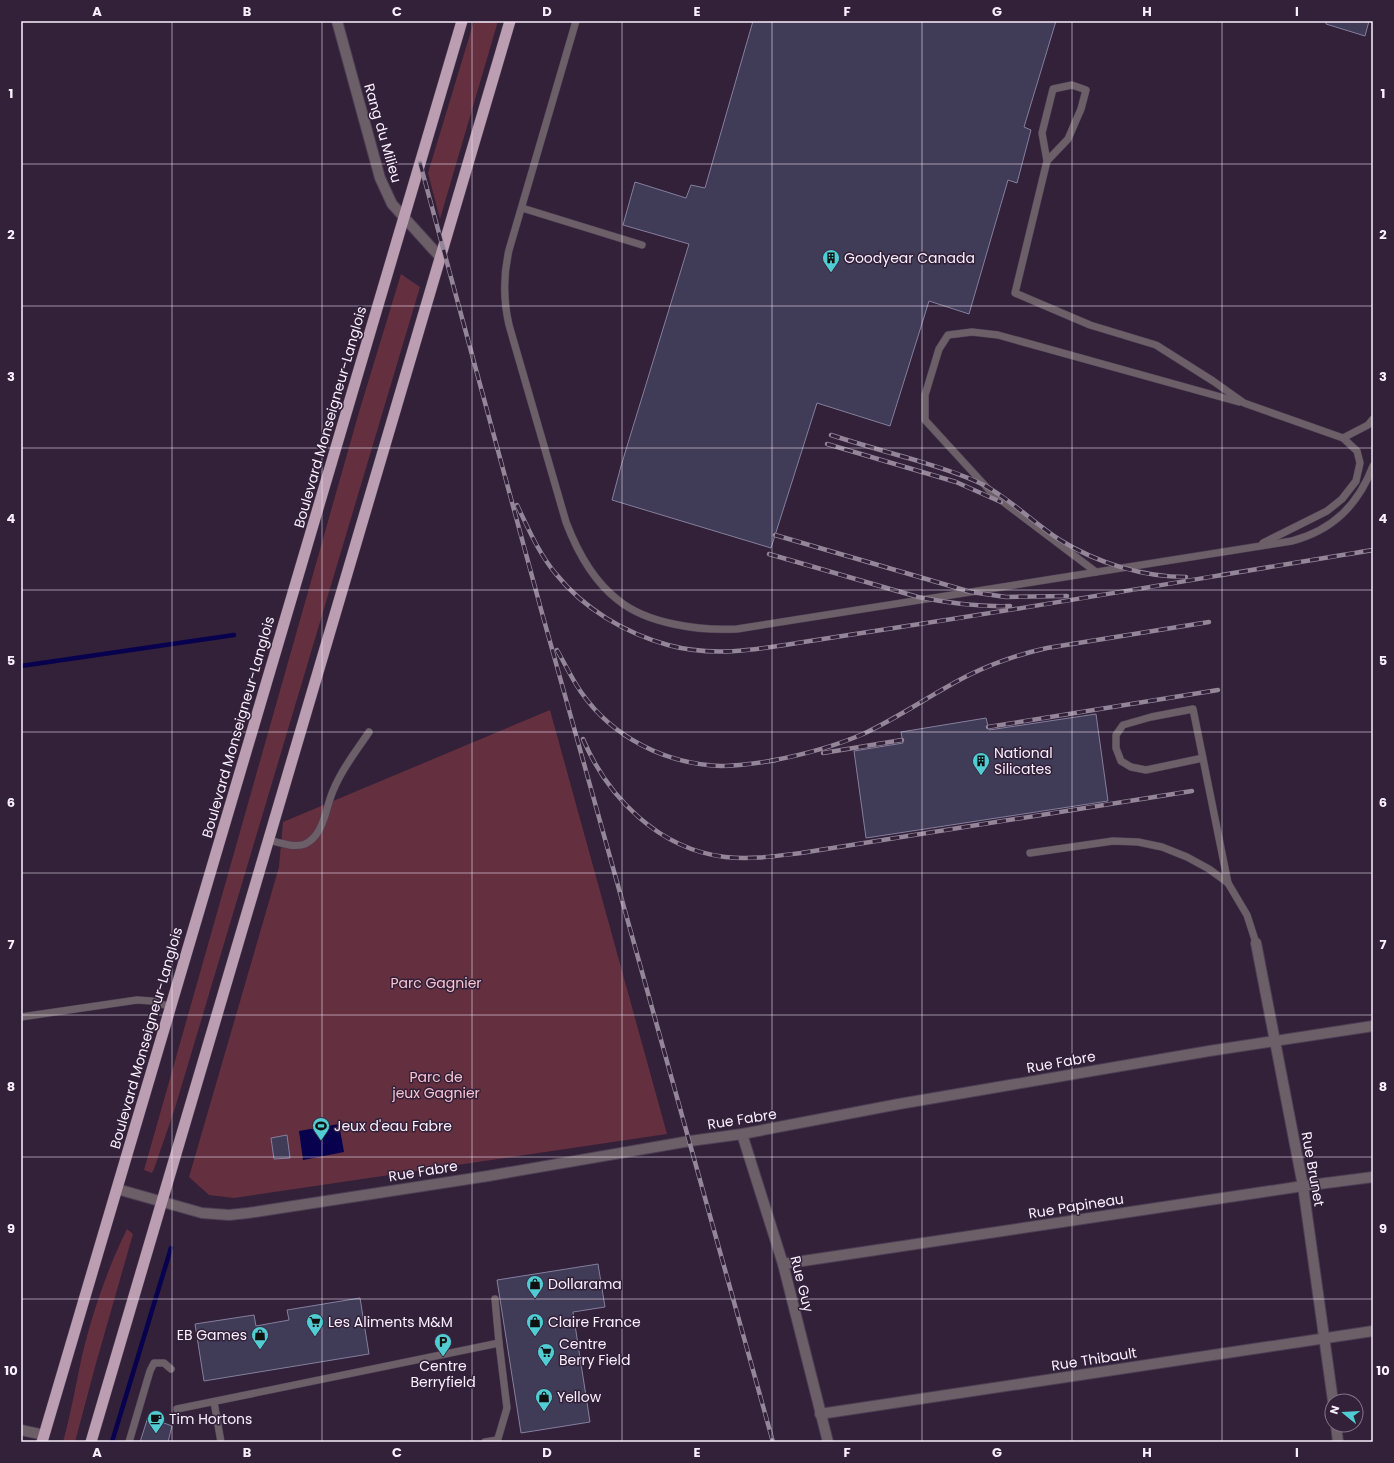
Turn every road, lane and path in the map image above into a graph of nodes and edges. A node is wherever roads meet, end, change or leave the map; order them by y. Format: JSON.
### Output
{"nodes":[{"id":1,"x":337,"y":21,"type":"edge"},
{"id":2,"x":462,"y":21,"type":"edge"},
{"id":3,"x":510,"y":21,"type":"edge"},
{"id":4,"x":576,"y":21,"type":"edge"},
{"id":5,"x":1047,"y":161,"type":"junction"},
{"id":6,"x":522,"y":208,"type":"junction"},
{"id":7,"x":404,"y":217,"type":"junction"},
{"id":8,"x":642,"y":245,"type":"dead end"},
{"id":9,"x":441,"y":258,"type":"junction"},
{"id":10,"x":1244,"y":403,"type":"junction"},
{"id":11,"x":1373,"y":419,"type":"edge"},
{"id":12,"x":1343,"y":438,"type":"junction"},
{"id":13,"x":1373,"y":466,"type":"edge"},
{"id":14,"x":1256,"y":546,"type":"junction"},
{"id":15,"x":1096,"y":572,"type":"junction"},
{"id":16,"x":369,"y":732,"type":"dead end"},
{"id":17,"x":1203,"y":758,"type":"junction"},
{"id":18,"x":269,"y":840,"type":"junction"},
{"id":19,"x":1030,"y":854,"type":"dead end"},
{"id":20,"x":1228,"y":883,"type":"junction"},
{"id":21,"x":1256,"y":943,"type":"joint"},
{"id":22,"x":171,"y":1006,"type":"junction"},
{"id":23,"x":21,"y":1017,"type":"edge"},
{"id":24,"x":1373,"y":1026,"type":"edge"},
{"id":25,"x":1275,"y":1040,"type":"junction"},
{"id":26,"x":742,"y":1134,"type":"junction"},
{"id":27,"x":1373,"y":1176,"type":"edge"},
{"id":28,"x":1303,"y":1186,"type":"junction"},
{"id":29,"x":117,"y":1189,"type":"junction"},
{"id":30,"x":162,"y":1202,"type":"junction"},
{"id":31,"x":783,"y":1264,"type":"junction"},
{"id":32,"x":495,"y":1300,"type":"dead end"},
{"id":33,"x":1373,"y":1331,"type":"edge"},
{"id":34,"x":1325,"y":1338,"type":"junction"},
{"id":35,"x":499,"y":1343,"type":"junction"},
{"id":36,"x":171,"y":1369,"type":"dead end"},
{"id":37,"x":1332,"y":1393,"type":"edge"},
{"id":38,"x":214,"y":1402,"type":"junction"},
{"id":39,"x":177,"y":1409,"type":"dead end"},
{"id":40,"x":820,"y":1414,"type":"junction"},
{"id":41,"x":21,"y":1430,"type":"edge"},
{"id":42,"x":44,"y":1439,"type":"edge"},
{"id":43,"x":497,"y":1441,"type":"edge"},
{"id":44,"x":91,"y":1442,"type":"edge"},
{"id":45,"x":129,"y":1442,"type":"edge"},
{"id":46,"x":221,"y":1442,"type":"edge"},
{"id":47,"x":485,"y":1442,"type":"edge"},
{"id":48,"x":828,"y":1442,"type":"edge"}],
"edges":[{"from":1,"to":7,"type":"street","name":"Rang du Milieu"},
{"from":2,"to":7,"type":"highway","name":"Boulevard Monseigneur-Langlois"},
{"from":3,"to":9,"type":"highway"},
{"from":4,"to":6,"type":"lane"},
{"from":5,"to":5,"type":"lane"},
{"from":5,"to":10,"type":"lane"},
{"from":6,"to":8,"type":"lane"},
{"from":6,"to":15,"type":"lane"},
{"from":7,"to":9,"type":"street","name":"Rang du Milieu"},
{"from":7,"to":22,"type":"highway","name":"Boulevard Monseigneur-Langlois"},
{"from":9,"to":18,"type":"highway"},
{"from":10,"to":12,"type":"lane"},
{"from":10,"to":15,"type":"lane"},
{"from":11,"to":12,"type":"lane"},
{"from":12,"to":14,"type":"lane"},
{"from":13,"to":14,"type":"lane"},
{"from":14,"to":15,"type":"lane"},
{"from":16,"to":18,"type":"lane"},
{"from":17,"to":17,"type":"lane"},
{"from":17,"to":20,"type":"lane"},
{"from":18,"to":30,"type":"highway"},
{"from":19,"to":20,"type":"lane"},
{"from":20,"to":21,"type":"lane"},
{"from":21,"to":25,"type":"street","name":"Rue Brunet"},
{"from":22,"to":23,"type":"lane"},
{"from":22,"to":29,"type":"highway","name":"Boulevard Monseigneur-Langlois"},
{"from":24,"to":25,"type":"street","name":"Rue Fabre"},
{"from":25,"to":26,"type":"street","name":"Rue Fabre"},
{"from":25,"to":28,"type":"street","name":"Rue Brunet"},
{"from":26,"to":30,"type":"street","name":"Rue Fabre"},
{"from":26,"to":31,"type":"street","name":"Rue Guy"},
{"from":27,"to":28,"type":"street","name":"Rue Papineau"},
{"from":28,"to":31,"type":"street","name":"Rue Papineau"},
{"from":28,"to":34,"type":"street","name":"Rue Brunet"},
{"from":29,"to":30,"type":"street","name":"Rue Fabre"},
{"from":29,"to":42,"type":"highway","name":"Boulevard Monseigneur-Langlois"},
{"from":30,"to":44,"type":"highway"},
{"from":31,"to":40,"type":"street","name":"Rue Guy"},
{"from":32,"to":35,"type":"lane"},
{"from":33,"to":34,"type":"street","name":"Rue Thibault"},
{"from":34,"to":37,"type":"street","name":"Rue Brunet"},
{"from":34,"to":40,"type":"street","name":"Rue Thibault"},
{"from":35,"to":38,"type":"lane"},
{"from":35,"to":43,"type":"lane"},
{"from":36,"to":45,"type":"lane"},
{"from":38,"to":39,"type":"lane"},
{"from":38,"to":46,"type":"lane"},
{"from":40,"to":48,"type":"street","name":"Rue Guy"},
{"from":41,"to":42,"type":"street"},
{"from":43,"to":47,"type":"lane"}]}
